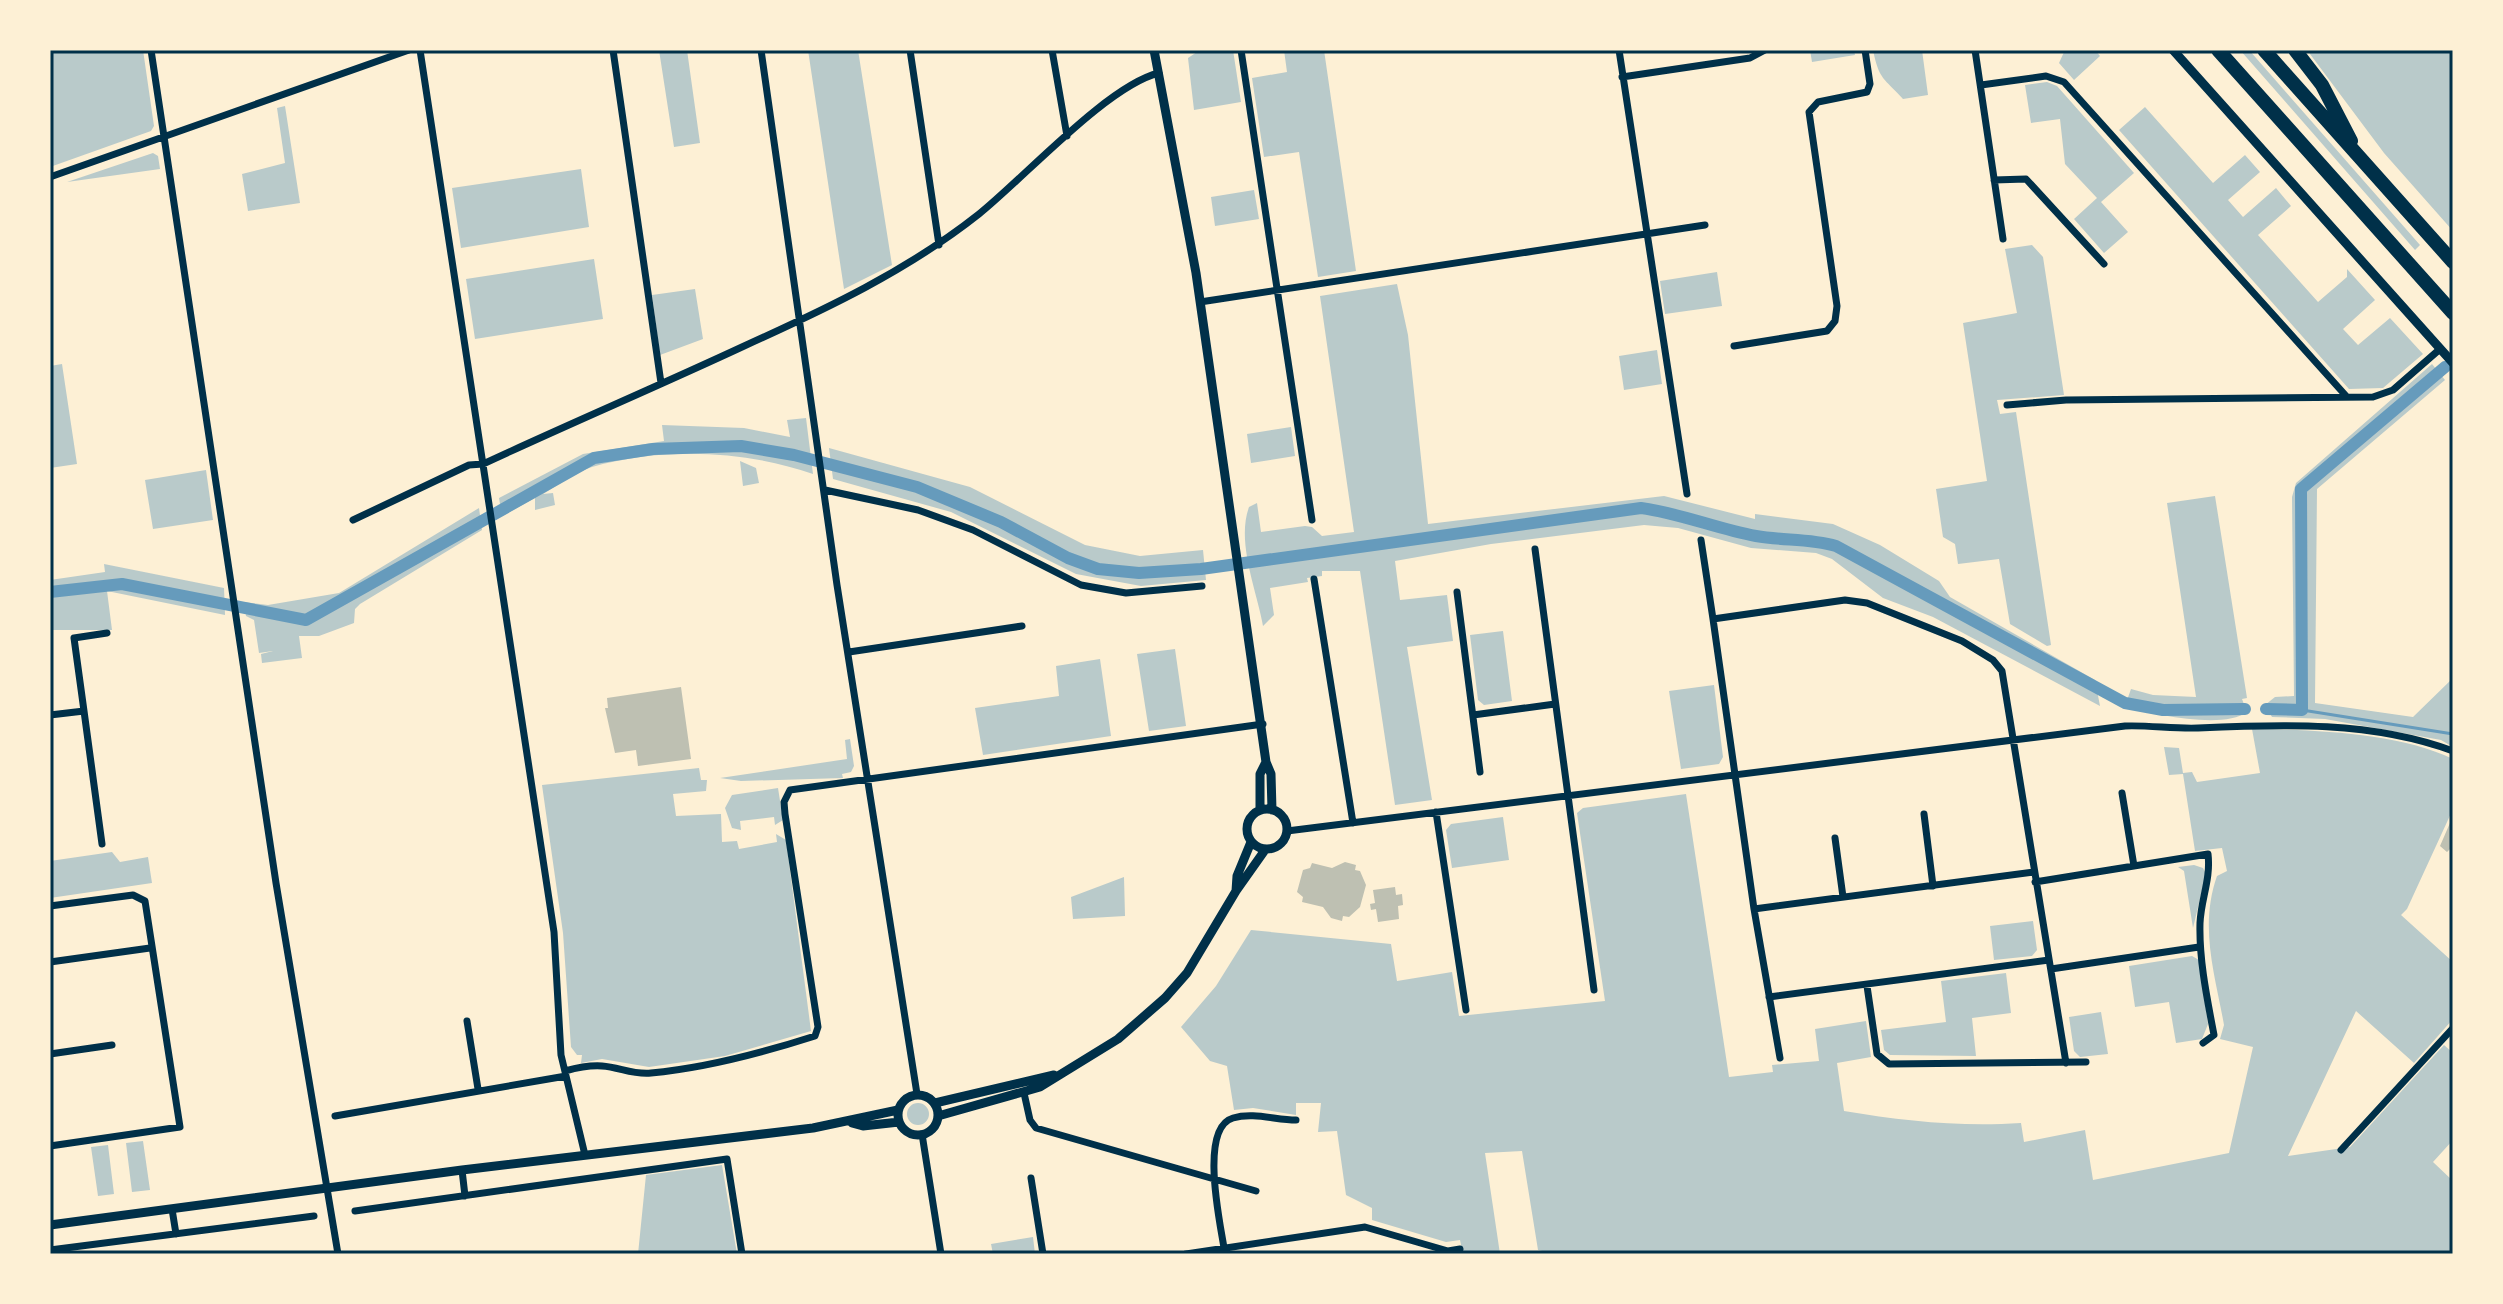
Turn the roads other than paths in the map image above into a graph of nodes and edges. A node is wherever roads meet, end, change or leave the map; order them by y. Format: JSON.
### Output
{"nodes":[{"id":1,"x":151,"y":50,"type":"edge"},
{"id":2,"x":409,"y":50,"type":"edge"},
{"id":3,"x":420,"y":50,"type":"edge"},
{"id":4,"x":613,"y":50,"type":"edge"},
{"id":5,"x":761,"y":50,"type":"edge"},
{"id":6,"x":910,"y":50,"type":"edge"},
{"id":7,"x":1052,"y":50,"type":"edge"},
{"id":8,"x":1154,"y":50,"type":"edge"},
{"id":9,"x":1241,"y":50,"type":"edge"},
{"id":10,"x":1619,"y":50,"type":"edge"},
{"id":11,"x":1765,"y":50,"type":"edge"},
{"id":12,"x":1865,"y":50,"type":"edge"},
{"id":13,"x":1975,"y":50,"type":"edge"},
{"id":14,"x":2173,"y":50,"type":"edge"},
{"id":15,"x":2218,"y":50,"type":"edge"},
{"id":16,"x":2264,"y":50,"type":"edge"},
{"id":17,"x":2295,"y":50,"type":"edge"},
{"id":18,"x":1159,"y":73,"type":"junction"},
{"id":19,"x":1622,"y":77,"type":"junction"},
{"id":20,"x":1981,"y":85,"type":"junction"},
{"id":21,"x":164,"y":136,"type":"junction"},
{"id":22,"x":1067,"y":136,"type":"junction"},
{"id":23,"x":2361,"y":159,"type":"junction"},
{"id":24,"x":50,"y":177,"type":"edge"},
{"id":25,"x":1994,"y":180,"type":"junction"},
{"id":26,"x":1705,"y":225,"type":"dead end"},
{"id":27,"x":1647,"y":235,"type":"junction"},
{"id":28,"x":2003,"y":239,"type":"dead end"},
{"id":29,"x":939,"y":245,"type":"junction"},
{"id":30,"x":2453,"y":262,"type":"edge"},
{"id":31,"x":2104,"y":264,"type":"dead end"},
{"id":32,"x":1278,"y":291,"type":"junction"},
{"id":33,"x":1200,"y":302,"type":"junction"},
{"id":34,"x":2453,"y":313,"type":"edge"},
{"id":35,"x":801,"y":321,"type":"junction"},
{"id":36,"x":1734,"y":346,"type":"dead end"},
{"id":37,"x":2440,"y":349,"type":"junction"},
{"id":38,"x":2453,"y":363,"type":"edge"},
{"id":39,"x":661,"y":383,"type":"junction"},
{"id":40,"x":2347,"y":397,"type":"junction"},
{"id":41,"x":2007,"y":405,"type":"dead end"},
{"id":42,"x":483,"y":464,"type":"junction"},
{"id":43,"x":825,"y":490,"type":"junction"},
{"id":44,"x":1687,"y":494,"type":"dead end"},
{"id":45,"x":353,"y":520,"type":"dead end"},
{"id":46,"x":1312,"y":520,"type":"dead end"},
{"id":47,"x":1701,"y":540,"type":"dead end"},
{"id":48,"x":1535,"y":549,"type":"dead end"},
{"id":49,"x":1314,"y":579,"type":"dead end"},
{"id":50,"x":1202,"y":586,"type":"dead end"},
{"id":51,"x":1457,"y":592,"type":"dead end"},
{"id":52,"x":1713,"y":619,"type":"junction"},
{"id":53,"x":1022,"y":626,"type":"dead end"},
{"id":54,"x":107,"y":633,"type":"dead end"},
{"id":55,"x":849,"y":652,"type":"junction"},
{"id":56,"x":1555,"y":704,"type":"junction"},
{"id":57,"x":84,"y":711,"type":"junction"},
{"id":58,"x":50,"y":715,"type":"edge"},
{"id":59,"x":1473,"y":715,"type":"junction"},
{"id":60,"x":1263,"y":724,"type":"junction"},
{"id":61,"x":2014,"y":739,"type":"junction"},
{"id":62,"x":2453,"y":751,"type":"edge"},
{"id":63,"x":1266,"y":762,"type":"junction"},
{"id":64,"x":1480,"y":772,"type":"dead end"},
{"id":65,"x":1735,"y":774,"type":"junction"},
{"id":66,"x":867,"y":779,"type":"junction"},
{"id":67,"x":2122,"y":793,"type":"dead end"},
{"id":68,"x":1567,"y":795,"type":"junction"},
{"id":69,"x":1260,"y":810,"type":"junction"},
{"id":70,"x":1272,"y":810,"type":"junction"},
{"id":71,"x":1436,"y":812,"type":"junction"},
{"id":72,"x":1924,"y":814,"type":"dead end"},
{"id":73,"x":1353,"y":823,"type":"junction"},
{"id":74,"x":1287,"y":831,"type":"junction"},
{"id":75,"x":1835,"y":838,"type":"dead end"},
{"id":76,"x":1251,"y":842,"type":"junction"},
{"id":77,"x":102,"y":844,"type":"dead end"},
{"id":78,"x":1265,"y":850,"type":"junction"},
{"id":79,"x":2134,"y":866,"type":"junction"},
{"id":80,"x":2034,"y":872,"type":"junction"},
{"id":81,"x":2035,"y":882,"type":"junction"},
{"id":82,"x":1933,"y":886,"type":"junction"},
{"id":83,"x":1236,"y":891,"type":"junction"},
{"id":84,"x":1843,"y":897,"type":"junction"},
{"id":85,"x":50,"y":906,"type":"edge"},
{"id":86,"x":1754,"y":909,"type":"junction"},
{"id":87,"x":2199,"y":947,"type":"junction"},
{"id":88,"x":150,"y":948,"type":"junction"},
{"id":89,"x":50,"y":962,"type":"edge"},
{"id":90,"x":2050,"y":965,"type":"junction"},
{"id":91,"x":1867,"y":986,"type":"junction"},
{"id":92,"x":1594,"y":990,"type":"dead end"},
{"id":93,"x":1769,"y":997,"type":"junction"},
{"id":94,"x":1466,"y":1010,"type":"dead end"},
{"id":95,"x":467,"y":1021,"type":"dead end"},
{"id":96,"x":2453,"y":1028,"type":"edge"},
{"id":97,"x":2203,"y":1043,"type":"dead end"},
{"id":98,"x":112,"y":1045,"type":"dead end"},
{"id":99,"x":50,"y":1054,"type":"edge"},
{"id":100,"x":1780,"y":1058,"type":"dead end"},
{"id":101,"x":2086,"y":1062,"type":"dead end"},
{"id":102,"x":2066,"y":1063,"type":"junction"},
{"id":103,"x":565,"y":1074,"type":"junction"},
{"id":104,"x":1057,"y":1074,"type":"junction"},
{"id":105,"x":478,"y":1089,"type":"junction"},
{"id":106,"x":1024,"y":1093,"type":"junction"},
{"id":107,"x":917,"y":1094,"type":"junction"},
{"id":108,"x":935,"y":1103,"type":"junction"},
{"id":109,"x":898,"y":1110,"type":"junction"},
{"id":110,"x":335,"y":1116,"type":"dead end"},
{"id":111,"x":938,"y":1116,"type":"junction"},
{"id":112,"x":1296,"y":1120,"type":"dead end"},
{"id":113,"x":899,"y":1122,"type":"junction"},
{"id":114,"x":852,"y":1123,"type":"junction"},
{"id":115,"x":922,"y":1134,"type":"junction"},
{"id":116,"x":50,"y":1146,"type":"edge"},
{"id":117,"x":2341,"y":1150,"type":"dead end"},
{"id":118,"x":585,"y":1155,"type":"junction"},
{"id":119,"x":462,"y":1170,"type":"junction"},
{"id":120,"x":1214,"y":1177,"type":"junction"},
{"id":121,"x":1031,"y":1178,"type":"dead end"},
{"id":122,"x":327,"y":1188,"type":"junction"},
{"id":123,"x":1256,"y":1191,"type":"dead end"},
{"id":124,"x":465,"y":1196,"type":"junction"},
{"id":125,"x":172,"y":1209,"type":"junction"},
{"id":126,"x":355,"y":1211,"type":"dead end"},
{"id":127,"x":314,"y":1216,"type":"dead end"},
{"id":128,"x":50,"y":1225,"type":"edge"},
{"id":129,"x":176,"y":1234,"type":"junction"},
{"id":130,"x":1224,"y":1248,"type":"junction"},
{"id":131,"x":1460,"y":1249,"type":"dead end"},
{"id":132,"x":50,"y":1250,"type":"edge"},
{"id":133,"x":338,"y":1254,"type":"edge"},
{"id":134,"x":742,"y":1254,"type":"edge"},
{"id":135,"x":941,"y":1254,"type":"edge"},
{"id":136,"x":1043,"y":1254,"type":"edge"},
{"id":137,"x":1186,"y":1254,"type":"edge"}],
"edges":[{"from":1,"to":21,"type":"street"},
{"from":2,"to":21,"type":"street"},
{"from":3,"to":42,"type":"street"},
{"from":4,"to":39,"type":"street"},
{"from":5,"to":35,"type":"street"},
{"from":6,"to":29,"type":"street"},
{"from":7,"to":22,"type":"street"},
{"from":8,"to":18,"type":"street"},
{"from":9,"to":32,"type":"street"},
{"from":10,"to":19,"type":"street"},
{"from":11,"to":19,"type":"street"},
{"from":12,"to":36,"type":"street"},
{"from":13,"to":20,"type":"street"},
{"from":14,"to":37,"type":"street"},
{"from":15,"to":34,"type":"highway"},
{"from":16,"to":23,"type":"highway"},
{"from":17,"to":23,"type":"highway"},
{"from":18,"to":22,"type":"street"},
{"from":18,"to":33,"type":"street"},
{"from":19,"to":27,"type":"street"},
{"from":20,"to":25,"type":"street"},
{"from":20,"to":40,"type":"street"},
{"from":21,"to":24,"type":"street"},
{"from":21,"to":122,"type":"street"},
{"from":22,"to":29,"type":"street"},
{"from":23,"to":30,"type":"highway"},
{"from":25,"to":28,"type":"street"},
{"from":25,"to":31,"type":"street"},
{"from":26,"to":27,"type":"street"},
{"from":27,"to":32,"type":"street"},
{"from":27,"to":44,"type":"street"},
{"from":29,"to":35,"type":"street"},
{"from":32,"to":33,"type":"street"},
{"from":32,"to":46,"type":"street"},
{"from":33,"to":60,"type":"street"},
{"from":35,"to":39,"type":"street"},
{"from":35,"to":43,"type":"street"},
{"from":37,"to":38,"type":"street"},
{"from":37,"to":40,"type":"street"},
{"from":39,"to":42,"type":"street"},
{"from":40,"to":41,"type":"street"},
{"from":42,"to":45,"type":"street"},
{"from":42,"to":103,"type":"street"},
{"from":43,"to":50,"type":"street"},
{"from":43,"to":55,"type":"street"},
{"from":47,"to":52,"type":"street"},
{"from":48,"to":56,"type":"street"},
{"from":49,"to":73,"type":"street"},
{"from":51,"to":59,"type":"street"},
{"from":52,"to":61,"type":"street"},
{"from":52,"to":65,"type":"street"},
{"from":53,"to":55,"type":"street"},
{"from":54,"to":57,"type":"street"},
{"from":55,"to":66,"type":"street"},
{"from":56,"to":59,"type":"street"},
{"from":56,"to":68,"type":"street"},
{"from":57,"to":58,"type":"street"},
{"from":57,"to":77,"type":"street"},
{"from":59,"to":64,"type":"street"},
{"from":60,"to":63,"type":"street"},
{"from":60,"to":66,"type":"street"},
{"from":61,"to":62,"type":"street"},
{"from":61,"to":65,"type":"street"},
{"from":61,"to":80,"type":"street"},
{"from":63,"to":69,"type":"street"},
{"from":63,"to":70,"type":"street"},
{"from":65,"to":68,"type":"street"},
{"from":65,"to":86,"type":"street"},
{"from":66,"to":103,"type":"street"},
{"from":66,"to":107,"type":"street"},
{"from":67,"to":79,"type":"street"},
{"from":68,"to":71,"type":"street"},
{"from":68,"to":92,"type":"street"},
{"from":69,"to":70,"type":"street"},
{"from":69,"to":76,"type":"street"},
{"from":70,"to":74,"type":"street"},
{"from":71,"to":73,"type":"street"},
{"from":71,"to":94,"type":"street"},
{"from":72,"to":82,"type":"street"},
{"from":73,"to":74,"type":"street"},
{"from":74,"to":78,"type":"street"},
{"from":75,"to":84,"type":"street"},
{"from":76,"to":78,"type":"street"},
{"from":76,"to":83,"type":"street"},
{"from":78,"to":83,"type":"street"},
{"from":79,"to":81,"type":"street"},
{"from":79,"to":87,"type":"street"},
{"from":80,"to":81,"type":"street"},
{"from":80,"to":82,"type":"street"},
{"from":81,"to":90,"type":"street"},
{"from":82,"to":84,"type":"street"},
{"from":83,"to":104,"type":"street"},
{"from":84,"to":86,"type":"street"},
{"from":85,"to":88,"type":"street"},
{"from":86,"to":93,"type":"street"},
{"from":87,"to":90,"type":"street"},
{"from":87,"to":97,"type":"street"},
{"from":88,"to":89,"type":"street"},
{"from":88,"to":116,"type":"street"},
{"from":90,"to":91,"type":"street"},
{"from":90,"to":102,"type":"street"},
{"from":91,"to":93,"type":"street"},
{"from":91,"to":102,"type":"street"},
{"from":93,"to":100,"type":"street"},
{"from":95,"to":105,"type":"street"},
{"from":96,"to":117,"type":"street"},
{"from":98,"to":99,"type":"street"},
{"from":101,"to":102,"type":"street"},
{"from":103,"to":105,"type":"street"},
{"from":103,"to":118,"type":"street"},
{"from":104,"to":106,"type":"street"},
{"from":104,"to":108,"type":"street"},
{"from":105,"to":110,"type":"street"},
{"from":106,"to":111,"type":"street"},
{"from":106,"to":120,"type":"street"},
{"from":107,"to":108,"type":"street"},
{"from":107,"to":109,"type":"street"},
{"from":108,"to":111,"type":"street"},
{"from":109,"to":113,"type":"street"},
{"from":109,"to":114,"type":"street"},
{"from":111,"to":115,"type":"street"},
{"from":112,"to":120,"type":"street"},
{"from":113,"to":114,"type":"street"},
{"from":113,"to":115,"type":"street"},
{"from":114,"to":118,"type":"street"},
{"from":115,"to":135,"type":"street"},
{"from":118,"to":119,"type":"street"},
{"from":119,"to":122,"type":"street"},
{"from":119,"to":124,"type":"street"},
{"from":120,"to":123,"type":"street"},
{"from":120,"to":130,"type":"street"},
{"from":121,"to":136,"type":"street"},
{"from":122,"to":125,"type":"street"},
{"from":122,"to":133,"type":"street"},
{"from":124,"to":126,"type":"street"},
{"from":124,"to":134,"type":"street"},
{"from":125,"to":128,"type":"street"},
{"from":125,"to":129,"type":"street"},
{"from":127,"to":129,"type":"street"},
{"from":129,"to":132,"type":"street"},
{"from":130,"to":131,"type":"street"},
{"from":130,"to":137,"type":"street"}]}
